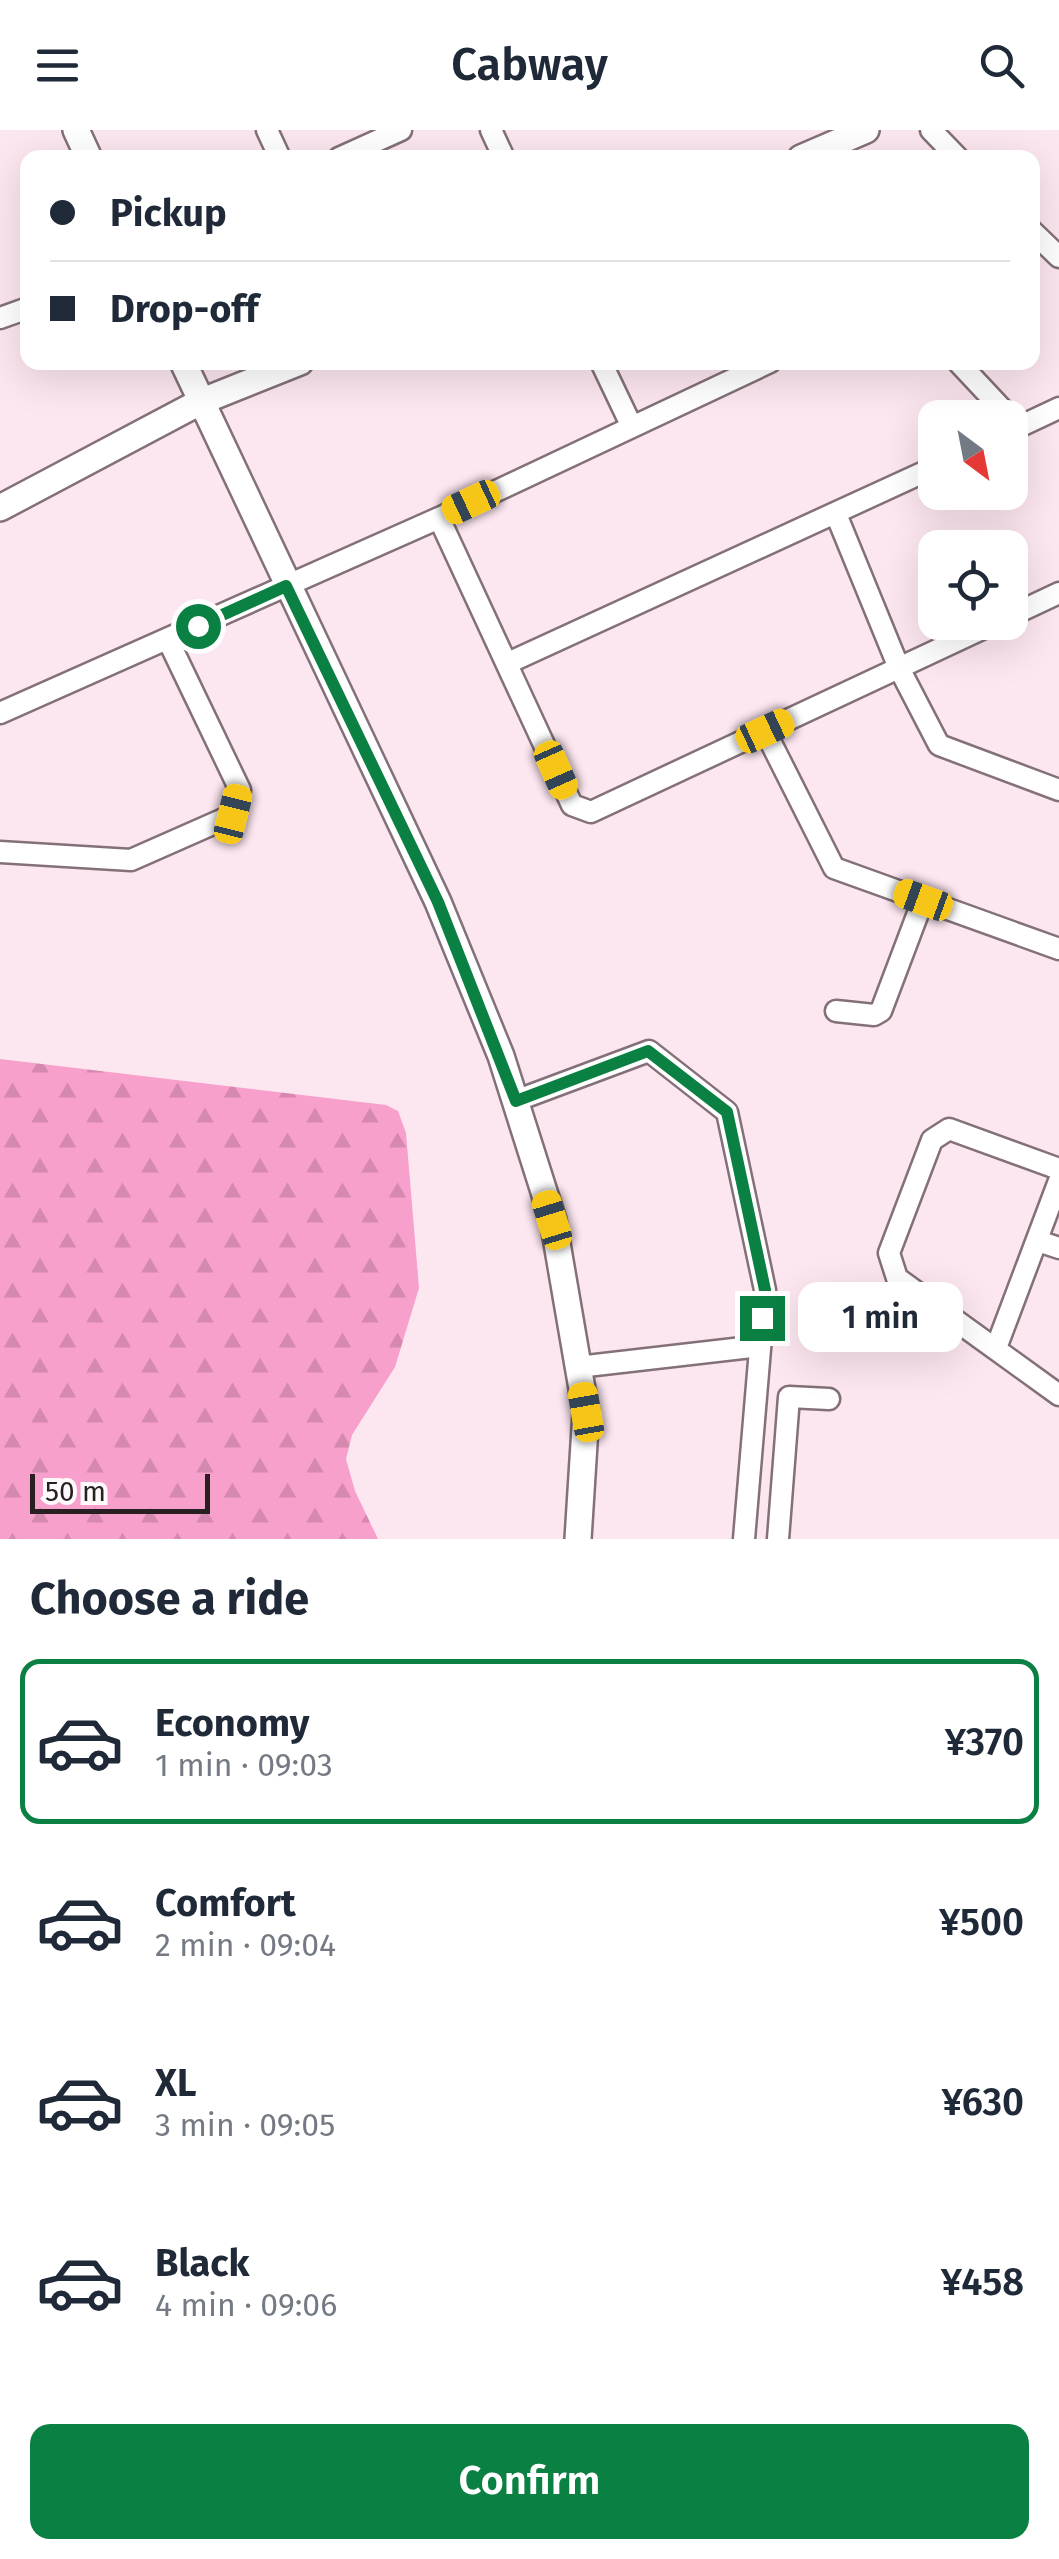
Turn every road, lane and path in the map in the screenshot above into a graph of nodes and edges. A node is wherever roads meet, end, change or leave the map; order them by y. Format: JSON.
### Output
{"nodes":[{"id":1,"x":401,"y":130,"type":"edge"},
{"id":2,"x":866,"y":130,"type":"edge"},
{"id":3,"x":930,"y":130,"type":"edge"},
{"id":4,"x":357,"y":150,"type":"edge"},
{"id":5,"x":820,"y":150,"type":"edge"},
{"id":6,"x":950,"y":150,"type":"edge"},
{"id":7,"x":1040,"y":239,"type":"edge"},
{"id":8,"x":1059,"y":257,"type":"edge"},
{"id":9,"x":186,"y":370,"type":"edge"},
{"id":10,"x":280,"y":370,"type":"edge"},
{"id":11,"x":606,"y":370,"type":"edge"},
{"id":12,"x":753,"y":370,"type":"edge"},
{"id":13,"x":965,"y":370,"type":"edge"},
{"id":14,"x":990,"y":400,"type":"edge"},
{"id":15,"x":200,"y":402,"type":"junction"},
{"id":16,"x":1059,"y":408,"type":"edge"},
{"id":17,"x":1028,"y":422,"type":"edge"},
{"id":18,"x":632,"y":427,"type":"junction"},
{"id":19,"x":918,"y":474,"type":"edge"},
{"id":20,"x":0,"y":508,"type":"edge"},
{"id":21,"x":836,"y":514,"type":"junction"},
{"id":22,"x":439,"y":518,"type":"junction"},
{"id":23,"x":286,"y":586,"type":"junction"},
{"id":24,"x":1059,"y":593,"type":"edge"},
{"id":25,"x":1028,"y":608,"type":"edge"},
{"id":26,"x":168,"y":640,"type":"junction"},
{"id":27,"x":959,"y":640,"type":"edge"},
{"id":28,"x":508,"y":663,"type":"junction"},
{"id":29,"x":899,"y":668,"type":"junction"},
{"id":30,"x":0,"y":713,"type":"edge"},
{"id":31,"x":765,"y":731,"type":"junction"},
{"id":32,"x":1059,"y":790,"type":"edge"},
{"id":33,"x":0,"y":852,"type":"edge"},
{"id":34,"x":923,"y":900,"type":"junction"},
{"id":35,"x":1059,"y":949,"type":"edge"},
{"id":36,"x":836,"y":1010,"type":"dead end"},
{"id":37,"x":516,"y":1101,"type":"junction"},
{"id":38,"x":1059,"y":1169,"type":"edge"},
{"id":39,"x":1059,"y":1181,"type":"edge"},
{"id":40,"x":1049,"y":1245,"type":"edge"},
{"id":41,"x":760,"y":1346,"type":"junction"},
{"id":42,"x":996,"y":1348,"type":"junction"},
{"id":43,"x":578,"y":1366,"type":"junction"},
{"id":44,"x":1059,"y":1395,"type":"edge"},
{"id":45,"x":829,"y":1400,"type":"dead end"},
{"id":46,"x":578,"y":1539,"type":"edge"},
{"id":47,"x":744,"y":1539,"type":"edge"},
{"id":48,"x":778,"y":1539,"type":"edge"}],
"edges":[{"from":1,"to":4,"type":"street"},
{"from":2,"to":5,"type":"street"},
{"from":3,"to":6,"type":"street"},
{"from":7,"to":8,"type":"street"},
{"from":9,"to":15,"type":"street"},
{"from":10,"to":15,"type":"street"},
{"from":11,"to":18,"type":"street"},
{"from":12,"to":18,"type":"street"},
{"from":13,"to":14,"type":"street"},
{"from":15,"to":20,"type":"street"},
{"from":15,"to":23,"type":"street"},
{"from":16,"to":17,"type":"street"},
{"from":18,"to":22,"type":"street"},
{"from":19,"to":21,"type":"street"},
{"from":21,"to":28,"type":"street"},
{"from":21,"to":29,"type":"street"},
{"from":22,"to":23,"type":"street"},
{"from":22,"to":28,"type":"street"},
{"from":23,"to":26,"type":"street"},
{"from":23,"to":37,"type":"street"},
{"from":24,"to":25,"type":"street"},
{"from":26,"to":30,"type":"street"},
{"from":26,"to":33,"type":"street"},
{"from":27,"to":29,"type":"street"},
{"from":28,"to":31,"type":"street"},
{"from":29,"to":31,"type":"street"},
{"from":29,"to":32,"type":"street"},
{"from":31,"to":34,"type":"street"},
{"from":34,"to":35,"type":"street"},
{"from":34,"to":36,"type":"street"},
{"from":37,"to":41,"type":"street"},
{"from":37,"to":43,"type":"street"},
{"from":38,"to":42,"type":"street"},
{"from":39,"to":40,"type":"street"},
{"from":40,"to":42,"type":"street"},
{"from":41,"to":43,"type":"street"},
{"from":41,"to":47,"type":"street"},
{"from":42,"to":44,"type":"street"},
{"from":43,"to":46,"type":"street"},
{"from":45,"to":48,"type":"street"}]}
